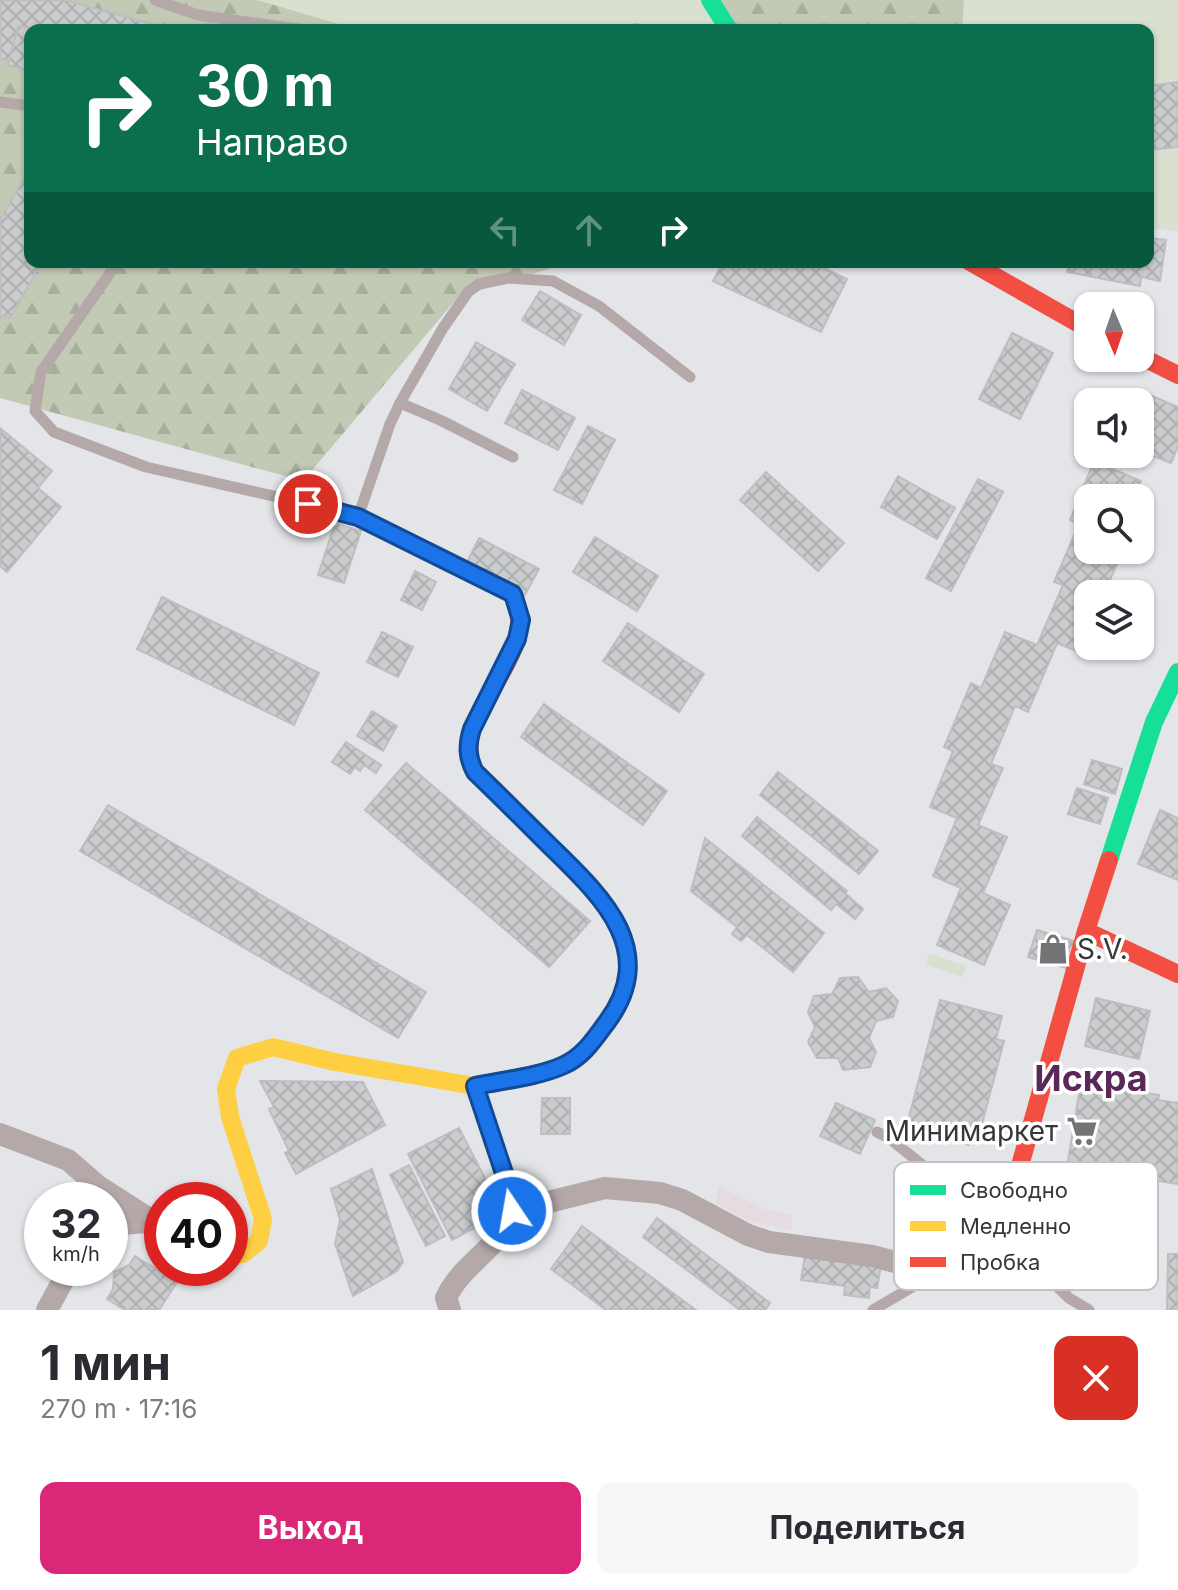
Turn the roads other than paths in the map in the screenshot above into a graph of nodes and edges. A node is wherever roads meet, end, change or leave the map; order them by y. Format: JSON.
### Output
{"nodes":[{"id":1,"x":155,"y":0,"type":"edge"},
{"id":2,"x":710,"y":0,"type":"edge"},
{"id":3,"x":262,"y":24,"type":"edge"},
{"id":4,"x":725,"y":24,"type":"edge"},
{"id":5,"x":0,"y":102,"type":"edge"},
{"id":6,"x":24,"y":105,"type":"edge"},
{"id":7,"x":112,"y":268,"type":"edge"},
{"id":8,"x":981,"y":268,"type":"edge"},
{"id":9,"x":1074,"y":321,"type":"edge"},
{"id":10,"x":1154,"y":363,"type":"edge"},
{"id":11,"x":1178,"y":375,"type":"edge"},
{"id":12,"x":690,"y":377,"type":"dead end"},
{"id":13,"x":400,"y":403,"type":"junction"},
{"id":14,"x":513,"y":457,"type":"dead end"},
{"id":15,"x":358,"y":517,"type":"junction"},
{"id":16,"x":1178,"y":672,"type":"edge"},
{"id":17,"x":1086,"y":931,"type":"junction"},
{"id":18,"x":1178,"y":974,"type":"edge"},
{"id":19,"x":475,"y":1086,"type":"junction"},
{"id":20,"x":877,"y":1132,"type":"dead end"},
{"id":21,"x":0,"y":1134,"type":"edge"},
{"id":22,"x":918,"y":1162,"type":"edge"},
{"id":23,"x":1019,"y":1162,"type":"edge"},
{"id":24,"x":512,"y":1211,"type":"junction"},
{"id":25,"x":144,"y":1216,"type":"edge"},
{"id":26,"x":248,"y":1250,"type":"edge"},
{"id":27,"x":894,"y":1262,"type":"edge"},
{"id":28,"x":60,"y":1286,"type":"edge"},
{"id":29,"x":908,"y":1290,"type":"edge"},
{"id":30,"x":1061,"y":1290,"type":"edge"},
{"id":31,"x":47,"y":1310,"type":"edge"},
{"id":32,"x":450,"y":1310,"type":"edge"},
{"id":33,"x":873,"y":1310,"type":"edge"},
{"id":34,"x":1089,"y":1310,"type":"edge"}],
"edges":[{"from":1,"to":3,"type":"lane"},
{"from":2,"to":4,"type":"street"},
{"from":5,"to":6,"type":"lane"},
{"from":7,"to":15,"type":"lane"},
{"from":8,"to":9,"type":"street"},
{"from":10,"to":11,"type":"street"},
{"from":12,"to":13,"type":"lane"},
{"from":13,"to":14,"type":"lane"},
{"from":13,"to":15,"type":"lane"},
{"from":15,"to":19,"type":"street"},
{"from":16,"to":17,"type":"street"},
{"from":17,"to":18,"type":"street"},
{"from":17,"to":23,"type":"street"},
{"from":19,"to":24,"type":"street"},
{"from":19,"to":26,"type":"street"},
{"from":20,"to":22,"type":"lane"},
{"from":21,"to":25,"type":"street"},
{"from":24,"to":27,"type":"street"},
{"from":24,"to":32,"type":"street"},
{"from":28,"to":31,"type":"street"},
{"from":29,"to":33,"type":"lane"},
{"from":30,"to":34,"type":"lane"}]}
